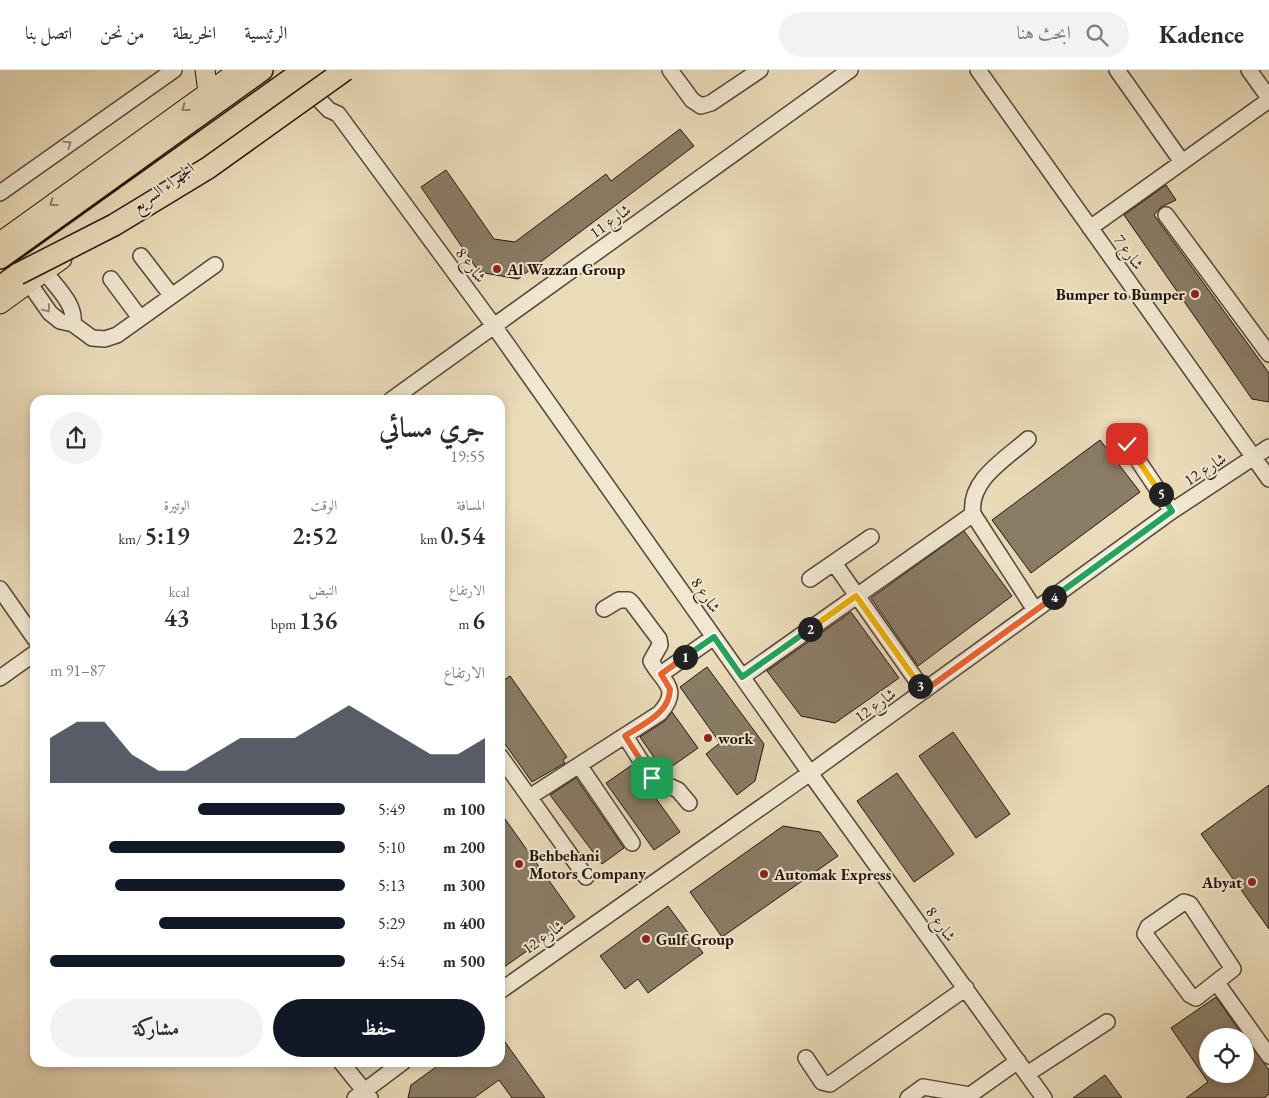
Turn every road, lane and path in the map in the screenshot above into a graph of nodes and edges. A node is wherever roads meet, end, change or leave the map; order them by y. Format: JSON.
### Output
{"nodes":[{"id":1,"x":174,"y":70,"type":"edge"},
{"id":2,"x":205,"y":70,"type":"edge"},
{"id":3,"x":239,"y":70,"type":"edge"},
{"id":4,"x":262,"y":70,"type":"edge"},
{"id":5,"x":345,"y":70,"type":"edge"},
{"id":6,"x":670,"y":70,"type":"edge"},
{"id":7,"x":760,"y":70,"type":"edge"},
{"id":8,"x":978,"y":70,"type":"edge"},
{"id":9,"x":1116,"y":70,"type":"edge"},
{"id":10,"x":1249,"y":70,"type":"edge"},
{"id":11,"x":848,"y":71,"type":"edge"},
{"id":12,"x":313,"y":75,"type":"edge"},
{"id":13,"x":208,"y":92,"type":"junction"},
{"id":14,"x":1269,"y":99,"type":"edge"},
{"id":15,"x":1182,"y":162,"type":"junction"},
{"id":16,"x":0,"y":193,"type":"edge"},
{"id":17,"x":1166,"y":215,"type":"dead end"},
{"id":18,"x":1090,"y":228,"type":"junction"},
{"id":19,"x":0,"y":242,"type":"edge"},
{"id":20,"x":141,"y":256,"type":"dead end"},
{"id":21,"x":0,"y":258,"type":"edge"},
{"id":22,"x":215,"y":264,"type":"dead end"},
{"id":23,"x":45,"y":272,"type":"junction"},
{"id":24,"x":111,"y":278,"type":"dead end"},
{"id":25,"x":23,"y":279,"type":"junction"},
{"id":26,"x":0,"y":287,"type":"edge"},
{"id":27,"x":171,"y":295,"type":"junction"},
{"id":28,"x":0,"y":304,"type":"edge"},
{"id":29,"x":140,"y":318,"type":"junction"},
{"id":30,"x":73,"y":324,"type":"junction"},
{"id":31,"x":494,"y":326,"type":"junction"},
{"id":32,"x":1269,"y":354,"type":"edge"},
{"id":33,"x":398,"y":395,"type":"edge"},
{"id":34,"x":1028,"y":439,"type":"dead end"},
{"id":35,"x":1127,"y":444,"type":"dead end"},
{"id":36,"x":1269,"y":447,"type":"edge"},
{"id":37,"x":1254,"y":458,"type":"junction"},
{"id":38,"x":1269,"y":479,"type":"edge"},
{"id":39,"x":1172,"y":511,"type":"junction"},
{"id":40,"x":973,"y":514,"type":"junction"},
{"id":41,"x":871,"y":537,"type":"dead end"},
{"id":42,"x":834,"y":563,"type":"junction"},
{"id":43,"x":810,"y":579,"type":"dead end"},
{"id":44,"x":0,"y":589,"type":"edge"},
{"id":45,"x":856,"y":596,"type":"junction"},
{"id":46,"x":604,"y":609,"type":"dead end"},
{"id":47,"x":1035,"y":610,"type":"junction"},
{"id":48,"x":30,"y":632,"type":"edge"},
{"id":49,"x":714,"y":637,"type":"junction"},
{"id":50,"x":30,"y":657,"type":"edge"},
{"id":51,"x":661,"y":674,"type":"junction"},
{"id":52,"x":742,"y":677,"type":"junction"},
{"id":53,"x":0,"y":678,"type":"edge"},
{"id":54,"x":924,"y":691,"type":"junction"},
{"id":55,"x":625,"y":736,"type":"junction"},
{"id":56,"x":505,"y":762,"type":"edge"},
{"id":57,"x":579,"y":765,"type":"junction"},
{"id":58,"x":810,"y":773,"type":"junction"},
{"id":59,"x":531,"y":796,"type":"junction"},
{"id":60,"x":688,"y":803,"type":"dead end"},
{"id":61,"x":632,"y":843,"type":"dead end"},
{"id":62,"x":586,"y":877,"type":"dead end"},
{"id":63,"x":1217,"y":983,"type":"junction"},
{"id":64,"x":505,"y":987,"type":"edge"},
{"id":65,"x":966,"y":988,"type":"junction"},
{"id":66,"x":1107,"y":1022,"type":"dead end"},
{"id":67,"x":1269,"y":1056,"type":"edge"},
{"id":68,"x":806,"y":1058,"type":"dead end"},
{"id":69,"x":1018,"y":1061,"type":"junction"},
{"id":70,"x":344,"y":1067,"type":"edge"},
{"id":71,"x":397,"y":1067,"type":"edge"},
{"id":72,"x":1027,"y":1074,"type":"junction"},
{"id":73,"x":363,"y":1095,"type":"edge"},
{"id":74,"x":970,"y":1096,"type":"edge"},
{"id":75,"x":908,"y":1098,"type":"edge"},
{"id":76,"x":1044,"y":1098,"type":"edge"}],
"edges":[{"from":16,"to":1,"type":"street","one_way":true},
{"from":2,"to":13,"type":"main road"},
{"from":3,"to":13,"type":"main road"},
{"from":4,"to":21,"type":"highway"},
{"from":5,"to":25,"type":"highway","bridge":true},
{"from":6,"to":7,"type":"street"},
{"from":8,"to":18,"type":"street","name":"شارع 7"},
{"from":9,"to":15,"type":"street"},
{"from":10,"to":14,"type":"street"},
{"from":11,"to":31,"type":"street","name":"شارع 11"},
{"from":12,"to":23,"type":"main road","name":"الجهراء السريع"},
{"from":12,"to":25,"type":"highway","name":"الجهراء السريع","bridge":true},
{"from":12,"to":31,"type":"street","name":"شارع 8"},
{"from":13,"to":19,"type":"main road","one_way":true},
{"from":14,"to":15,"type":"street"},
{"from":15,"to":18,"type":"street"},
{"from":17,"to":32,"type":"street"},
{"from":18,"to":37,"type":"street","name":"شارع 7"},
{"from":20,"to":27,"type":"street"},
{"from":22,"to":27,"type":"street"},
{"from":23,"to":25,"type":"main road","name":"الجهراء السريع"},
{"from":23,"to":30,"type":"street"},
{"from":24,"to":29,"type":"street"},
{"from":25,"to":26,"type":"highway","name":"الجهراء السريع"},
{"from":25,"to":28,"type":"main road","name":"الجهراء السريع"},
{"from":25,"to":30,"type":"street","one_way":true},
{"from":27,"to":29,"type":"street"},
{"from":29,"to":30,"type":"street"},
{"from":31,"to":33,"type":"street","name":"شارع 11"},
{"from":31,"to":49,"type":"street","name":"شارع 8"},
{"from":34,"to":40,"type":"street"},
{"from":35,"to":39,"type":"street"},
{"from":36,"to":37,"type":"street","name":"شارع 12"},
{"from":37,"to":38,"type":"street","name":"شارع 7"},
{"from":37,"to":39,"type":"street","name":"شارع 12"},
{"from":39,"to":47,"type":"street","name":"شارع 12"},
{"from":40,"to":45,"type":"street"},
{"from":40,"to":47,"type":"street"},
{"from":41,"to":42,"type":"street"},
{"from":42,"to":43,"type":"street"},
{"from":42,"to":45,"type":"street"},
{"from":44,"to":48,"type":"street"},
{"from":45,"to":52,"type":"street"},
{"from":45,"to":54,"type":"street"},
{"from":46,"to":51,"type":"street"},
{"from":47,"to":54,"type":"street","name":"شارع 12"},
{"from":49,"to":51,"type":"street"},
{"from":49,"to":52,"type":"street","name":"شارع 8"},
{"from":50,"to":53,"type":"street"},
{"from":51,"to":55,"type":"street"},
{"from":52,"to":58,"type":"street","name":"شارع 8"},
{"from":54,"to":58,"type":"street","name":"شارع 12"},
{"from":55,"to":57,"type":"street"},
{"from":55,"to":60,"type":"street"},
{"from":56,"to":59,"type":"street"},
{"from":57,"to":59,"type":"street"},
{"from":57,"to":61,"type":"street"},
{"from":58,"to":64,"type":"street","name":"شارع 12"},
{"from":58,"to":65,"type":"street","name":"شارع 8"},
{"from":59,"to":62,"type":"street"},
{"from":63,"to":63,"type":"street"},
{"from":63,"to":67,"type":"street"},
{"from":65,"to":68,"type":"street"},
{"from":65,"to":69,"type":"street","name":"شارع 8"},
{"from":66,"to":72,"type":"street"},
{"from":69,"to":72,"type":"street","name":"شارع 8"},
{"from":69,"to":74,"type":"street"},
{"from":70,"to":73,"type":"street"},
{"from":71,"to":73,"type":"street"},
{"from":72,"to":76,"type":"street","name":"شارع 8"},
{"from":74,"to":75,"type":"street"}]}
